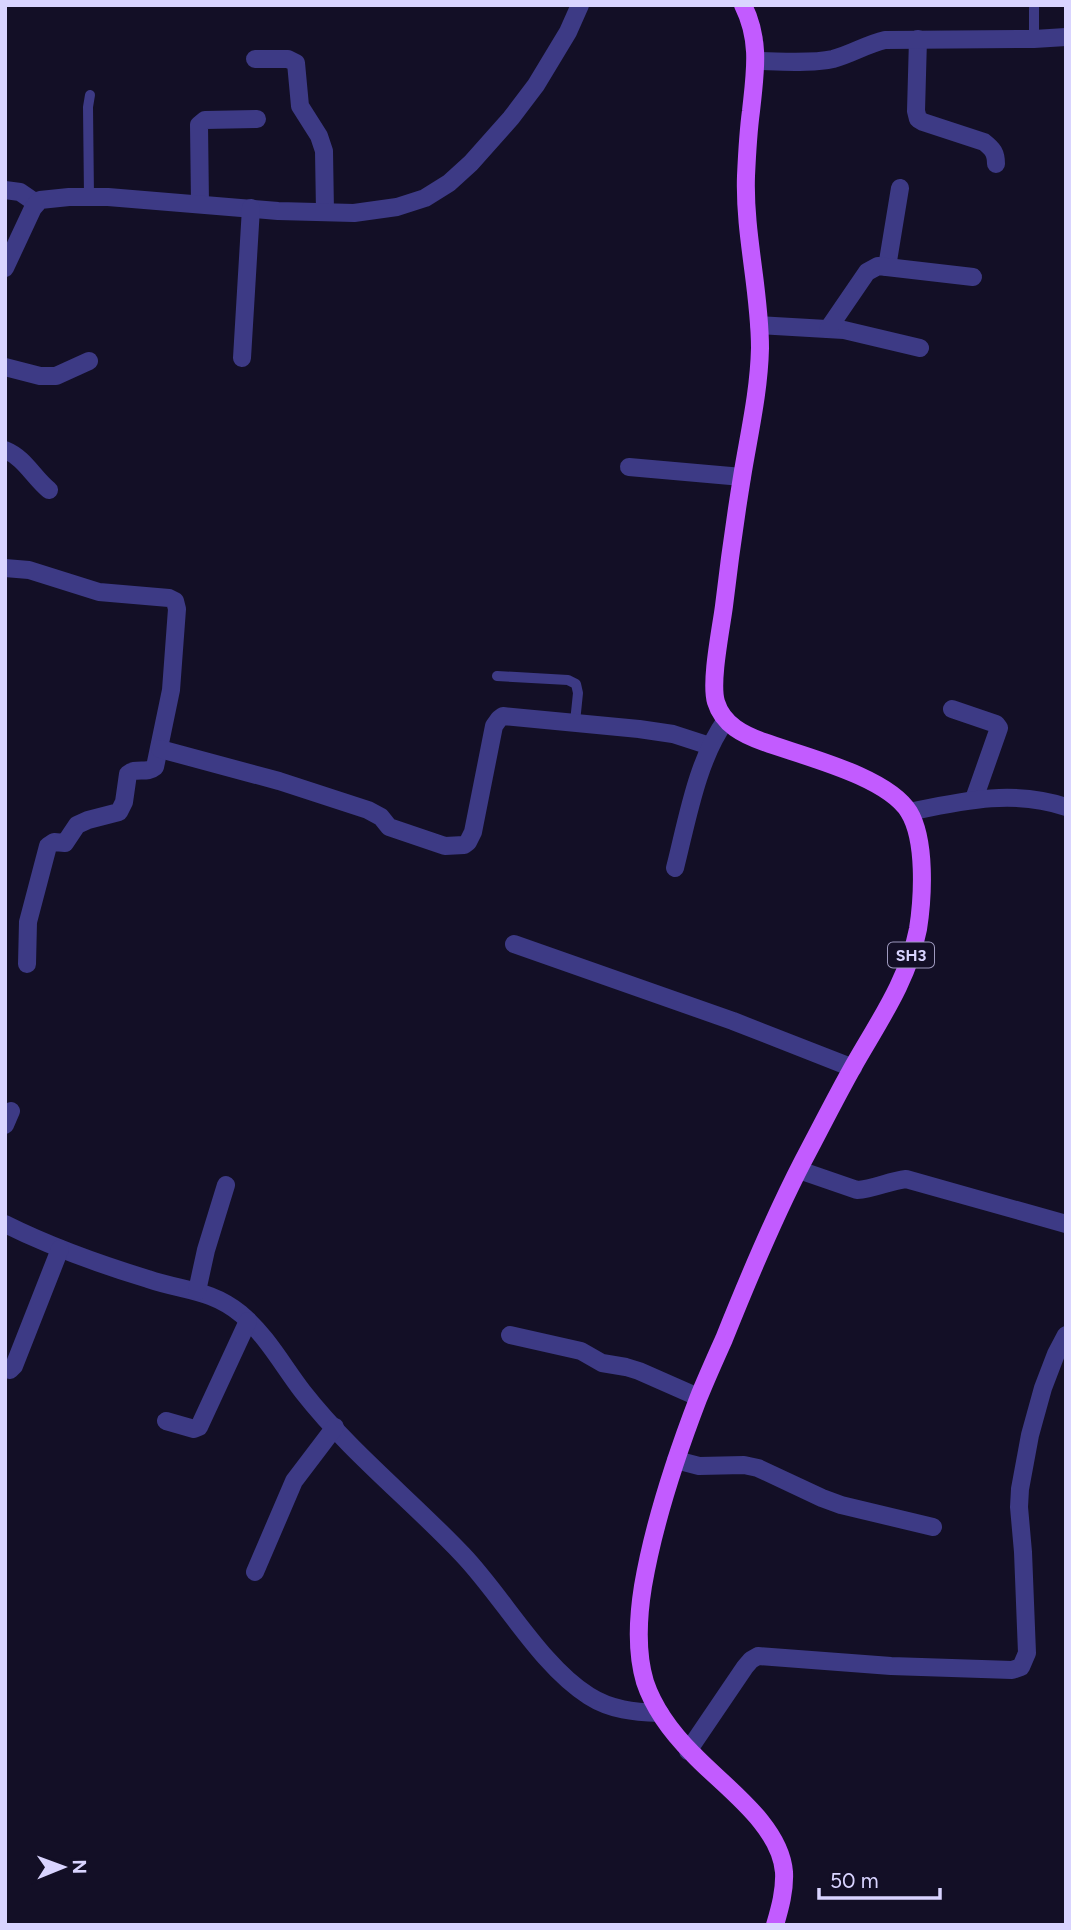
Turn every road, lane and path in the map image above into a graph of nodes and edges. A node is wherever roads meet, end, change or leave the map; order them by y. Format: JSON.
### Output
{"nodes":[{"id":1,"x":580,"y":5,"type":"edge"},
{"id":2,"x":743,"y":5,"type":"edge"},
{"id":3,"x":1034,"y":5,"type":"edge"},
{"id":4,"x":1066,"y":37,"type":"edge"},
{"id":5,"x":918,"y":38,"type":"junction"},
{"id":6,"x":1034,"y":40,"type":"junction"},
{"id":7,"x":256,"y":59,"type":"dead end"},
{"id":8,"x":756,"y":61,"type":"junction"},
{"id":9,"x":90,"y":95,"type":"dead end"},
{"id":10,"x":257,"y":119,"type":"dead end"},
{"id":11,"x":996,"y":164,"type":"dead end"},
{"id":12,"x":900,"y":188,"type":"dead end"},
{"id":13,"x":5,"y":190,"type":"edge"},
{"id":14,"x":89,"y":197,"type":"junction"},
{"id":15,"x":36,"y":203,"type":"junction"},
{"id":16,"x":200,"y":204,"type":"junction"},
{"id":17,"x":251,"y":208,"type":"junction"},
{"id":18,"x":325,"y":212,"type":"junction"},
{"id":19,"x":887,"y":267,"type":"junction"},
{"id":20,"x":5,"y":268,"type":"edge"},
{"id":21,"x":973,"y":277,"type":"dead end"},
{"id":22,"x":760,"y":325,"type":"junction"},
{"id":23,"x":828,"y":328,"type":"junction"},
{"id":24,"x":920,"y":348,"type":"dead end"},
{"id":25,"x":242,"y":358,"type":"dead end"},
{"id":26,"x":89,"y":361,"type":"dead end"},
{"id":27,"x":5,"y":367,"type":"edge"},
{"id":28,"x":5,"y":450,"type":"edge"},
{"id":29,"x":629,"y":467,"type":"dead end"},
{"id":30,"x":742,"y":477,"type":"junction"},
{"id":31,"x":50,"y":490,"type":"dead end"},
{"id":32,"x":5,"y":568,"type":"edge"},
{"id":33,"x":497,"y":676,"type":"dead end"},
{"id":34,"x":952,"y":709,"type":"dead end"},
{"id":35,"x":726,"y":720,"type":"junction"},
{"id":36,"x":575,"y":722,"type":"junction"},
{"id":37,"x":710,"y":746,"type":"junction"},
{"id":38,"x":160,"y":749,"type":"junction"},
{"id":39,"x":974,"y":799,"type":"junction"},
{"id":40,"x":1066,"y":807,"type":"edge"},
{"id":41,"x":909,"y":812,"type":"junction"},
{"id":42,"x":675,"y":867,"type":"dead end"},
{"id":43,"x":514,"y":944,"type":"dead end"},
{"id":44,"x":27,"y":964,"type":"dead end"},
{"id":45,"x":853,"y":1068,"type":"junction"},
{"id":46,"x":799,"y":1170,"type":"junction"},
{"id":47,"x":226,"y":1185,"type":"dead end"},
{"id":48,"x":5,"y":1224,"type":"edge"},
{"id":49,"x":1066,"y":1224,"type":"edge"},
{"id":50,"x":60,"y":1249,"type":"junction"},
{"id":51,"x":197,"y":1291,"type":"junction"},
{"id":52,"x":248,"y":1321,"type":"junction"},
{"id":53,"x":510,"y":1335,"type":"dead end"},
{"id":54,"x":1066,"y":1335,"type":"edge"},
{"id":55,"x":5,"y":1369,"type":"edge"},
{"id":56,"x":698,"y":1397,"type":"junction"},
{"id":57,"x":166,"y":1421,"type":"dead end"},
{"id":58,"x":335,"y":1427,"type":"junction"},
{"id":59,"x":676,"y":1460,"type":"junction"},
{"id":60,"x":933,"y":1527,"type":"dead end"},
{"id":61,"x":256,"y":1572,"type":"dead end"},
{"id":62,"x":660,"y":1713,"type":"junction"},
{"id":63,"x":688,"y":1751,"type":"junction"},
{"id":64,"x":775,"y":1925,"type":"edge"}],
"edges":[{"from":1,"to":18,"type":"street"},
{"from":2,"to":8,"type":"main road"},
{"from":3,"to":6,"type":"lane"},
{"from":4,"to":6,"type":"street"},
{"from":5,"to":6,"type":"street"},
{"from":5,"to":8,"type":"street"},
{"from":5,"to":11,"type":"street"},
{"from":7,"to":18,"type":"street"},
{"from":8,"to":22,"type":"main road"},
{"from":9,"to":14,"type":"lane"},
{"from":10,"to":16,"type":"street"},
{"from":12,"to":19,"type":"street"},
{"from":13,"to":15,"type":"street"},
{"from":14,"to":15,"type":"street"},
{"from":14,"to":16,"type":"street"},
{"from":15,"to":20,"type":"street"},
{"from":16,"to":17,"type":"street"},
{"from":17,"to":18,"type":"street"},
{"from":17,"to":25,"type":"street"},
{"from":19,"to":21,"type":"street"},
{"from":19,"to":23,"type":"street"},
{"from":22,"to":23,"type":"street"},
{"from":22,"to":30,"type":"main road"},
{"from":23,"to":24,"type":"street"},
{"from":26,"to":27,"type":"street"},
{"from":28,"to":31,"type":"street"},
{"from":29,"to":30,"type":"street"},
{"from":30,"to":35,"type":"main road"},
{"from":32,"to":38,"type":"street"},
{"from":33,"to":36,"type":"lane"},
{"from":34,"to":39,"type":"street"},
{"from":35,"to":37,"type":"street"},
{"from":35,"to":41,"type":"main road"},
{"from":36,"to":37,"type":"street"},
{"from":36,"to":38,"type":"street"},
{"from":37,"to":42,"type":"street"},
{"from":38,"to":44,"type":"street"},
{"from":39,"to":40,"type":"street"},
{"from":39,"to":41,"type":"street"},
{"from":41,"to":45,"type":"main road","number":"SH3"},
{"from":43,"to":45,"type":"street"},
{"from":45,"to":46,"type":"main road","number":"SH3"},
{"from":46,"to":49,"type":"street"},
{"from":46,"to":56,"type":"main road","number":"SH3"},
{"from":47,"to":51,"type":"street"},
{"from":48,"to":50,"type":"street"},
{"from":50,"to":51,"type":"street"},
{"from":50,"to":55,"type":"street"},
{"from":51,"to":52,"type":"street"},
{"from":52,"to":57,"type":"street"},
{"from":52,"to":58,"type":"street"},
{"from":53,"to":56,"type":"street"},
{"from":54,"to":63,"type":"street"},
{"from":56,"to":59,"type":"main road","number":"SH3"},
{"from":58,"to":61,"type":"street"},
{"from":58,"to":62,"type":"street"},
{"from":59,"to":60,"type":"street"},
{"from":59,"to":62,"type":"main road","number":"SH3"},
{"from":62,"to":63,"type":"main road","number":"SH3"},
{"from":63,"to":64,"type":"main road","number":"SH3"}]}
